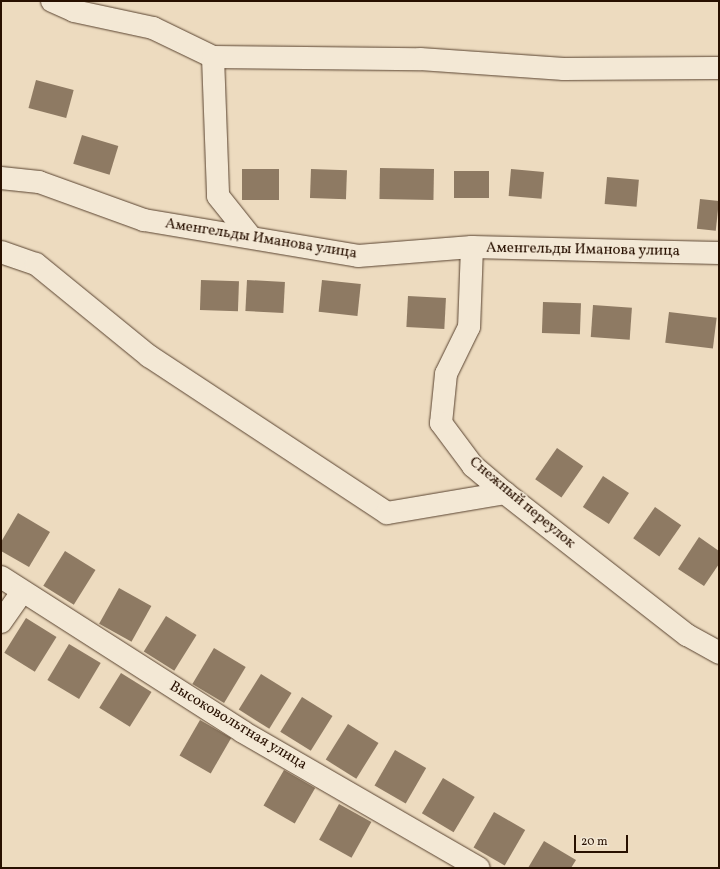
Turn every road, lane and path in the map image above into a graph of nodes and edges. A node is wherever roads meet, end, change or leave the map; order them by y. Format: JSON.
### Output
{"nodes":[{"id":1,"x":52,"y":1,"type":"edge"},
{"id":2,"x":213,"y":57,"type":"junction"},
{"id":3,"x":719,"y":68,"type":"edge"},
{"id":4,"x":1,"y":178,"type":"edge"},
{"id":5,"x":250,"y":236,"type":"junction"},
{"id":6,"x":472,"y":247,"type":"junction"},
{"id":7,"x":1,"y":252,"type":"edge"},
{"id":8,"x":715,"y":258,"type":"edge"},
{"id":9,"x":505,"y":493,"type":"junction"},
{"id":10,"x":1,"y":577,"type":"edge"},
{"id":11,"x":22,"y":592,"type":"junction"},
{"id":12,"x":1,"y":622,"type":"edge"},
{"id":13,"x":719,"y":653,"type":"edge"},
{"id":14,"x":479,"y":868,"type":"edge"}],
"edges":[{"from":1,"to":2,"type":"street"},
{"from":2,"to":3,"type":"street"},
{"from":2,"to":5,"type":"street"},
{"from":4,"to":5,"type":"street","name":"Аменгельды Иманова улица"},
{"from":5,"to":6,"type":"street","name":"Аменгельды Иманова улица"},
{"from":6,"to":8,"type":"street","name":"Аменгельды Иманова улица"},
{"from":6,"to":9,"type":"street","name":"Снежный переулок"},
{"from":7,"to":9,"type":"street"},
{"from":9,"to":13,"type":"street","name":"Снежный переулок"},
{"from":10,"to":11,"type":"street","name":"Высоковольтная улица"},
{"from":11,"to":12,"type":"street"},
{"from":11,"to":14,"type":"street","name":"Высоковольтная улица"}]}
